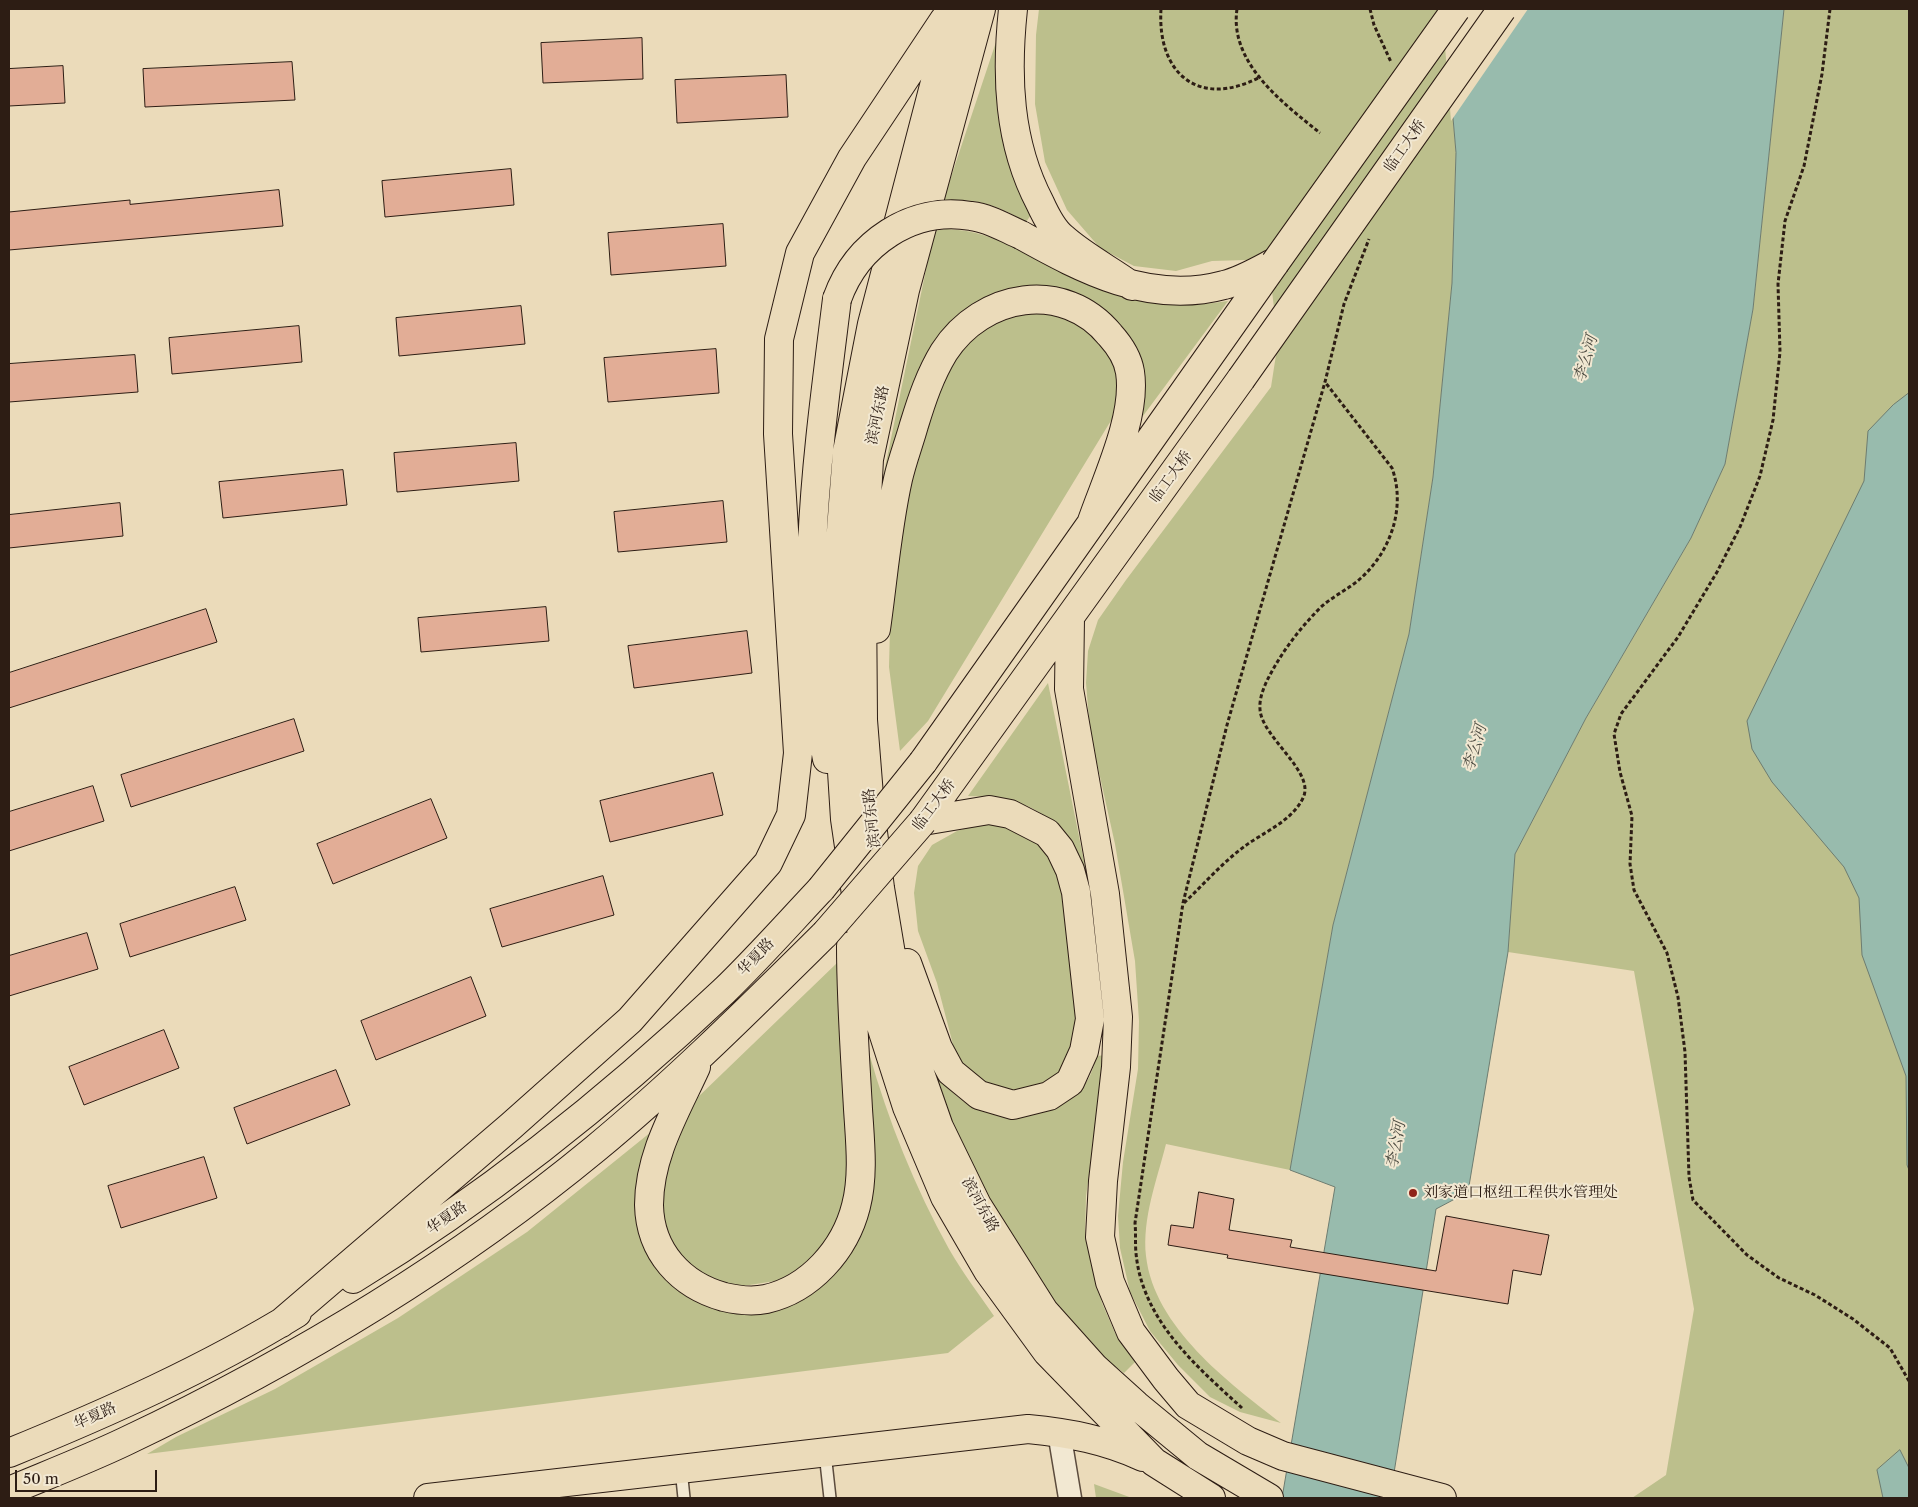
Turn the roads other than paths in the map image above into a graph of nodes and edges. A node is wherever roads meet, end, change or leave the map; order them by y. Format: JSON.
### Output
{"nodes":[{"id":1,"x":953,"y":9,"type":"edge"},
{"id":2,"x":980,"y":9,"type":"edge"},
{"id":3,"x":1013,"y":9,"type":"edge"},
{"id":4,"x":1456,"y":9,"type":"edge"},
{"id":5,"x":1502,"y":9,"type":"edge"},
{"id":6,"x":1275,"y":263,"type":"junction"},
{"id":7,"x":1132,"y":286,"type":"junction"},
{"id":8,"x":1091,"y":524,"type":"junction"},
{"id":9,"x":1070,"y":618,"type":"junction"},
{"id":10,"x":863,"y":720,"type":"junction"},
{"id":11,"x":845,"y":819,"type":"junction"},
{"id":12,"x":923,"y":821,"type":"junction"},
{"id":13,"x":851,"y":870,"type":"junction"},
{"id":14,"x":880,"y":888,"type":"junction"},
{"id":15,"x":700,"y":1059,"type":"junction"},
{"id":16,"x":281,"y":1323,"type":"junction"},
{"id":17,"x":1059,"y":1432,"type":"junction"},
{"id":18,"x":825,"y":1452,"type":"junction"},
{"id":19,"x":9,"y":1453,"type":"edge"},
{"id":20,"x":1154,"y":1462,"type":"junction"},
{"id":21,"x":681,"y":1469,"type":"junction"},
{"id":22,"x":9,"y":1491,"type":"edge"},
{"id":23,"x":1267,"y":1497,"type":"edge"},
{"id":24,"x":428,"y":1498,"type":"edge"},
{"id":25,"x":684,"y":1498,"type":"edge"},
{"id":26,"x":830,"y":1498,"type":"edge"},
{"id":27,"x":1070,"y":1498,"type":"edge"},
{"id":28,"x":1211,"y":1498,"type":"edge"},
{"id":29,"x":1442,"y":1498,"type":"edge"}],
"edges":[{"from":1,"to":11,"type":"main road","name":"滨河东路"},
{"from":1,"to":16,"type":"main road"},
{"from":2,"to":10,"type":"main road","name":"滨河东路"},
{"from":3,"to":7,"type":"main road"},
{"from":4,"to":6,"type":"main road","bridge":true},
{"from":5,"to":9,"type":"main road","name":"临工大桥","bridge":true},
{"from":6,"to":7,"type":"main road"},
{"from":6,"to":8,"type":"main road"},
{"from":7,"to":11,"type":"main road","bridge":true},
{"from":8,"to":10,"type":"main road"},
{"from":8,"to":16,"type":"main road","name":"华夏路","bridge":true},
{"from":9,"to":12,"type":"main road","name":"临工大桥"},
{"from":9,"to":29,"type":"main road"},
{"from":10,"to":14,"type":"main road","name":"滨河东路"},
{"from":11,"to":13,"type":"main road","name":"滨河东路"},
{"from":12,"to":14,"type":"main road"},
{"from":12,"to":15,"type":"main road","name":"临工大桥","bridge":true},
{"from":13,"to":15,"type":"main road"},
{"from":13,"to":20,"type":"main road","name":"滨河东路"},
{"from":14,"to":23,"type":"main road","name":"滨河东路"},
{"from":15,"to":22,"type":"main road"},
{"from":16,"to":19,"type":"main road","name":"华夏路"},
{"from":17,"to":18,"type":"main road"},
{"from":17,"to":20,"type":"main road"},
{"from":17,"to":27,"type":"street"},
{"from":18,"to":21,"type":"main road"},
{"from":18,"to":26,"type":"lane"},
{"from":20,"to":28,"type":"main road","name":"滨河东路"},
{"from":21,"to":24,"type":"main road"},
{"from":21,"to":25,"type":"lane"}]}
